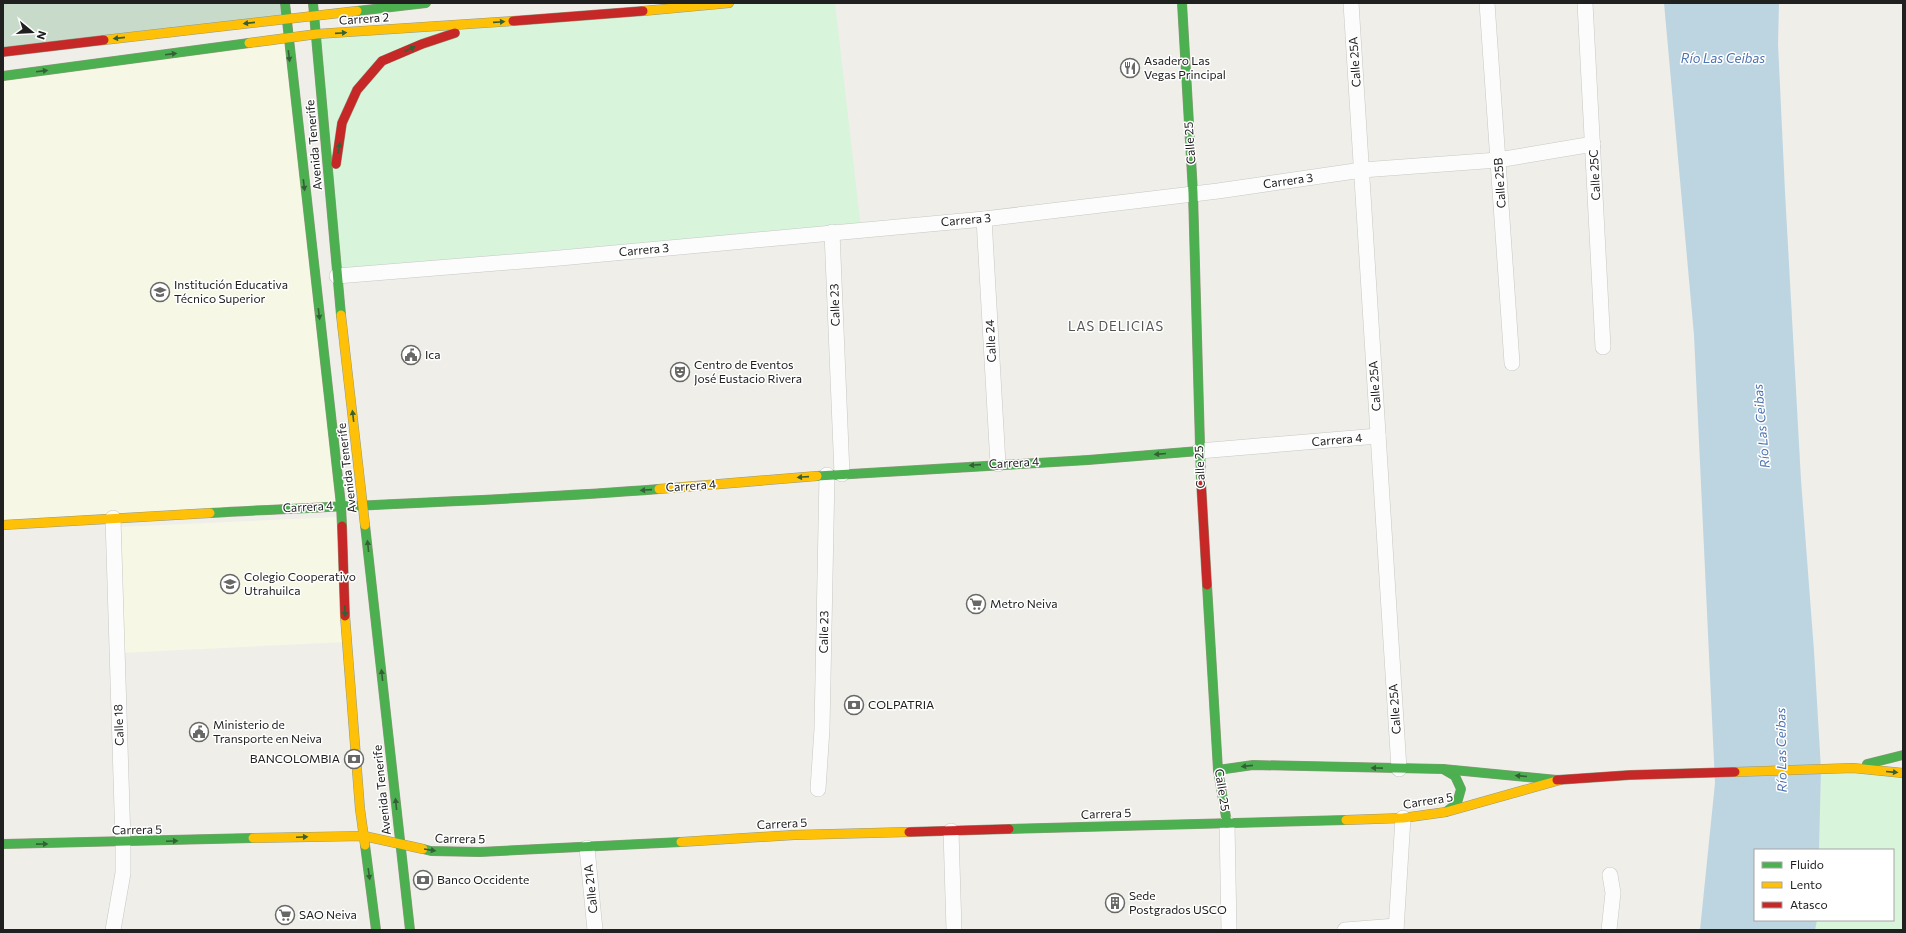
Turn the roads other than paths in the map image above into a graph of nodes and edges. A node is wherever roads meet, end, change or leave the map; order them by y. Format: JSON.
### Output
{"nodes":[{"id":1,"x":285,"y":3,"type":"edge"},
{"id":2,"x":313,"y":3,"type":"edge"},
{"id":3,"x":426,"y":3,"type":"edge"},
{"id":4,"x":729,"y":3,"type":"edge"},
{"id":5,"x":1182,"y":3,"type":"edge"},
{"id":6,"x":1351,"y":3,"type":"edge"},
{"id":7,"x":1487,"y":3,"type":"edge"},
{"id":8,"x":1585,"y":3,"type":"edge"},
{"id":9,"x":314,"y":17,"type":"junction"},
{"id":10,"x":287,"y":19,"type":"junction"},
{"id":11,"x":482,"y":23,"type":"junction"},
{"id":12,"x":317,"y":34,"type":"junction"},
{"id":13,"x":288,"y":39,"type":"junction"},
{"id":14,"x":3,"y":52,"type":"edge"},
{"id":15,"x":3,"y":76,"type":"edge"},
{"id":16,"x":1594,"y":144,"type":"junction"},
{"id":17,"x":1498,"y":160,"type":"junction"},
{"id":18,"x":1362,"y":170,"type":"junction"},
{"id":19,"x":1193,"y":193,"type":"junction"},
{"id":20,"x":331,"y":201,"type":"junction"},
{"id":21,"x":984,"y":219,"type":"junction"},
{"id":22,"x":832,"y":232,"type":"junction"},
{"id":23,"x":337,"y":276,"type":"junction"},
{"id":24,"x":1604,"y":347,"type":"dead end"},
{"id":25,"x":1512,"y":363,"type":"dead end"},
{"id":26,"x":1378,"y":436,"type":"junction"},
{"id":27,"x":1199,"y":451,"type":"junction"},
{"id":28,"x":998,"y":464,"type":"junction"},
{"id":29,"x":834,"y":475,"type":"junction"},
{"id":30,"x":364,"y":504,"type":"junction"},
{"id":31,"x":341,"y":505,"type":"junction"},
{"id":32,"x":113,"y":518,"type":"junction"},
{"id":33,"x":3,"y":525,"type":"edge"},
{"id":34,"x":1903,"y":755,"type":"edge"},
{"id":35,"x":1853,"y":768,"type":"junction"},
{"id":36,"x":1399,"y":769,"type":"junction"},
{"id":37,"x":1443,"y":769,"type":"junction"},
{"id":38,"x":1218,"y":770,"type":"junction"},
{"id":39,"x":1903,"y":772,"type":"edge"},
{"id":40,"x":1560,"y":780,"type":"junction"},
{"id":41,"x":818,"y":789,"type":"dead end"},
{"id":42,"x":1446,"y":812,"type":"junction"},
{"id":43,"x":1403,"y":818,"type":"junction"},
{"id":44,"x":1227,"y":823,"type":"junction"},
{"id":45,"x":951,"y":831,"type":"junction"},
{"id":46,"x":364,"y":836,"type":"junction"},
{"id":47,"x":123,"y":842,"type":"junction"},
{"id":48,"x":400,"y":843,"type":"junction"},
{"id":49,"x":3,"y":844,"type":"edge"},
{"id":50,"x":587,"y":848,"type":"junction"},
{"id":51,"x":1610,"y":875,"type":"dead end"},
{"id":52,"x":1396,"y":928,"type":"edge"},
{"id":53,"x":113,"y":930,"type":"edge"},
{"id":54,"x":376,"y":930,"type":"edge"},
{"id":55,"x":410,"y":930,"type":"edge"},
{"id":56,"x":595,"y":930,"type":"edge"},
{"id":57,"x":954,"y":930,"type":"edge"},
{"id":58,"x":1229,"y":930,"type":"edge"},
{"id":59,"x":1345,"y":930,"type":"edge"},
{"id":60,"x":1609,"y":930,"type":"edge"}],
"edges":[{"from":1,"to":10,"type":"street","name":"Avenida Tenerife"},
{"from":2,"to":9,"type":"street","name":"Avenida Tenerife"},
{"from":3,"to":9,"type":"street","name":"Carrera 2"},
{"from":11,"to":4,"type":"street","name":"Carrera 2","one_way":true},
{"from":5,"to":19,"type":"street","name":"Calle 25"},
{"from":6,"to":18,"type":"street","name":"Calle 25A"},
{"from":7,"to":17,"type":"street","name":"Calle 25B"},
{"from":8,"to":16,"type":"street","name":"Calle 25C"},
{"from":9,"to":10,"type":"street","name":"Carrera 2"},
{"from":9,"to":12,"type":"street","name":"Avenida Tenerife"},
{"from":10,"to":13,"type":"street","name":"Avenida Tenerife"},
{"from":10,"to":14,"type":"street","name":"Carrera 2","one_way":true},
{"from":12,"to":11,"type":"street","name":"Carrera 2","one_way":true},
{"from":20,"to":11,"type":"street","one_way":true},
{"from":12,"to":13,"type":"street","name":"Carrera 2"},
{"from":12,"to":20,"type":"street","name":"Avenida Tenerife"},
{"from":15,"to":13,"type":"street","name":"Carrera 2","one_way":true},
{"from":13,"to":31,"type":"street","name":"Avenida Tenerife","one_way":true},
{"from":16,"to":17,"type":"street","name":"Carrera 3"},
{"from":16,"to":24,"type":"street","name":"Calle 25C"},
{"from":17,"to":18,"type":"street","name":"Carrera 3"},
{"from":17,"to":25,"type":"street","name":"Calle 25B"},
{"from":18,"to":19,"type":"street","name":"Carrera 3"},
{"from":18,"to":26,"type":"street","name":"Calle 25A"},
{"from":19,"to":21,"type":"street","name":"Carrera 3"},
{"from":19,"to":27,"type":"street","name":"Calle 25"},
{"from":20,"to":23,"type":"street","name":"Avenida Tenerife"},
{"from":21,"to":22,"type":"street","name":"Carrera 3"},
{"from":21,"to":28,"type":"street","name":"Calle 24"},
{"from":22,"to":23,"type":"street","name":"Carrera 3"},
{"from":22,"to":29,"type":"street","name":"Calle 23"},
{"from":30,"to":23,"type":"street","name":"Avenida Tenerife","one_way":true},
{"from":26,"to":27,"type":"street","name":"Carrera 4"},
{"from":26,"to":36,"type":"street","name":"Calle 25A"},
{"from":27,"to":28,"type":"street","name":"Carrera 4","one_way":true},
{"from":27,"to":38,"type":"street","name":"Calle 25"},
{"from":28,"to":29,"type":"street","name":"Carrera 4","one_way":true},
{"from":29,"to":30,"type":"street","name":"Carrera 4","one_way":true},
{"from":29,"to":41,"type":"street","name":"Calle 23"},
{"from":30,"to":31,"type":"street","name":"Carrera 4"},
{"from":48,"to":30,"type":"street","name":"Avenida Tenerife","one_way":true},
{"from":31,"to":32,"type":"street","name":"Carrera 4"},
{"from":31,"to":46,"type":"street","name":"Avenida Tenerife","one_way":true},
{"from":32,"to":33,"type":"street","name":"Carrera 4"},
{"from":32,"to":47,"type":"street","name":"Calle 18"},
{"from":34,"to":35,"type":"street","name":"Carrera 5"},
{"from":35,"to":39,"type":"street","name":"Carrera 5","one_way":true},
{"from":35,"to":40,"type":"street","name":"Carrera 5"},
{"from":36,"to":37,"type":"street","name":"Carrera 5"},
{"from":36,"to":38,"type":"street","name":"Carrera 5","one_way":true},
{"from":40,"to":37,"type":"street","name":"Carrera 5","one_way":true},
{"from":37,"to":42,"type":"street"},
{"from":38,"to":44,"type":"street","name":"Calle 25"},
{"from":40,"to":42,"type":"street","name":"Carrera 5"},
{"from":42,"to":43,"type":"street","name":"Carrera 5"},
{"from":43,"to":44,"type":"street","name":"Carrera 5"},
{"from":43,"to":52,"type":"street"},
{"from":44,"to":45,"type":"street","name":"Carrera 5"},
{"from":44,"to":58,"type":"street","name":"Calle 25"},
{"from":45,"to":50,"type":"street","name":"Carrera 5"},
{"from":45,"to":57,"type":"street"},
{"from":47,"to":46,"type":"street","name":"Carrera 5","one_way":true},
{"from":46,"to":48,"type":"street","name":"Carrera 5"},
{"from":46,"to":54,"type":"street","name":"Avenida Tenerife","one_way":true},
{"from":49,"to":47,"type":"street","name":"Carrera 5","one_way":true},
{"from":47,"to":53,"type":"street","name":"Calle 18"},
{"from":48,"to":50,"type":"street","name":"Carrera 5","one_way":true},
{"from":48,"to":55,"type":"street","name":"Avenida Tenerife"},
{"from":50,"to":56,"type":"street","name":"Calle 21A"},
{"from":51,"to":60,"type":"street"},
{"from":52,"to":59,"type":"street"}]}
